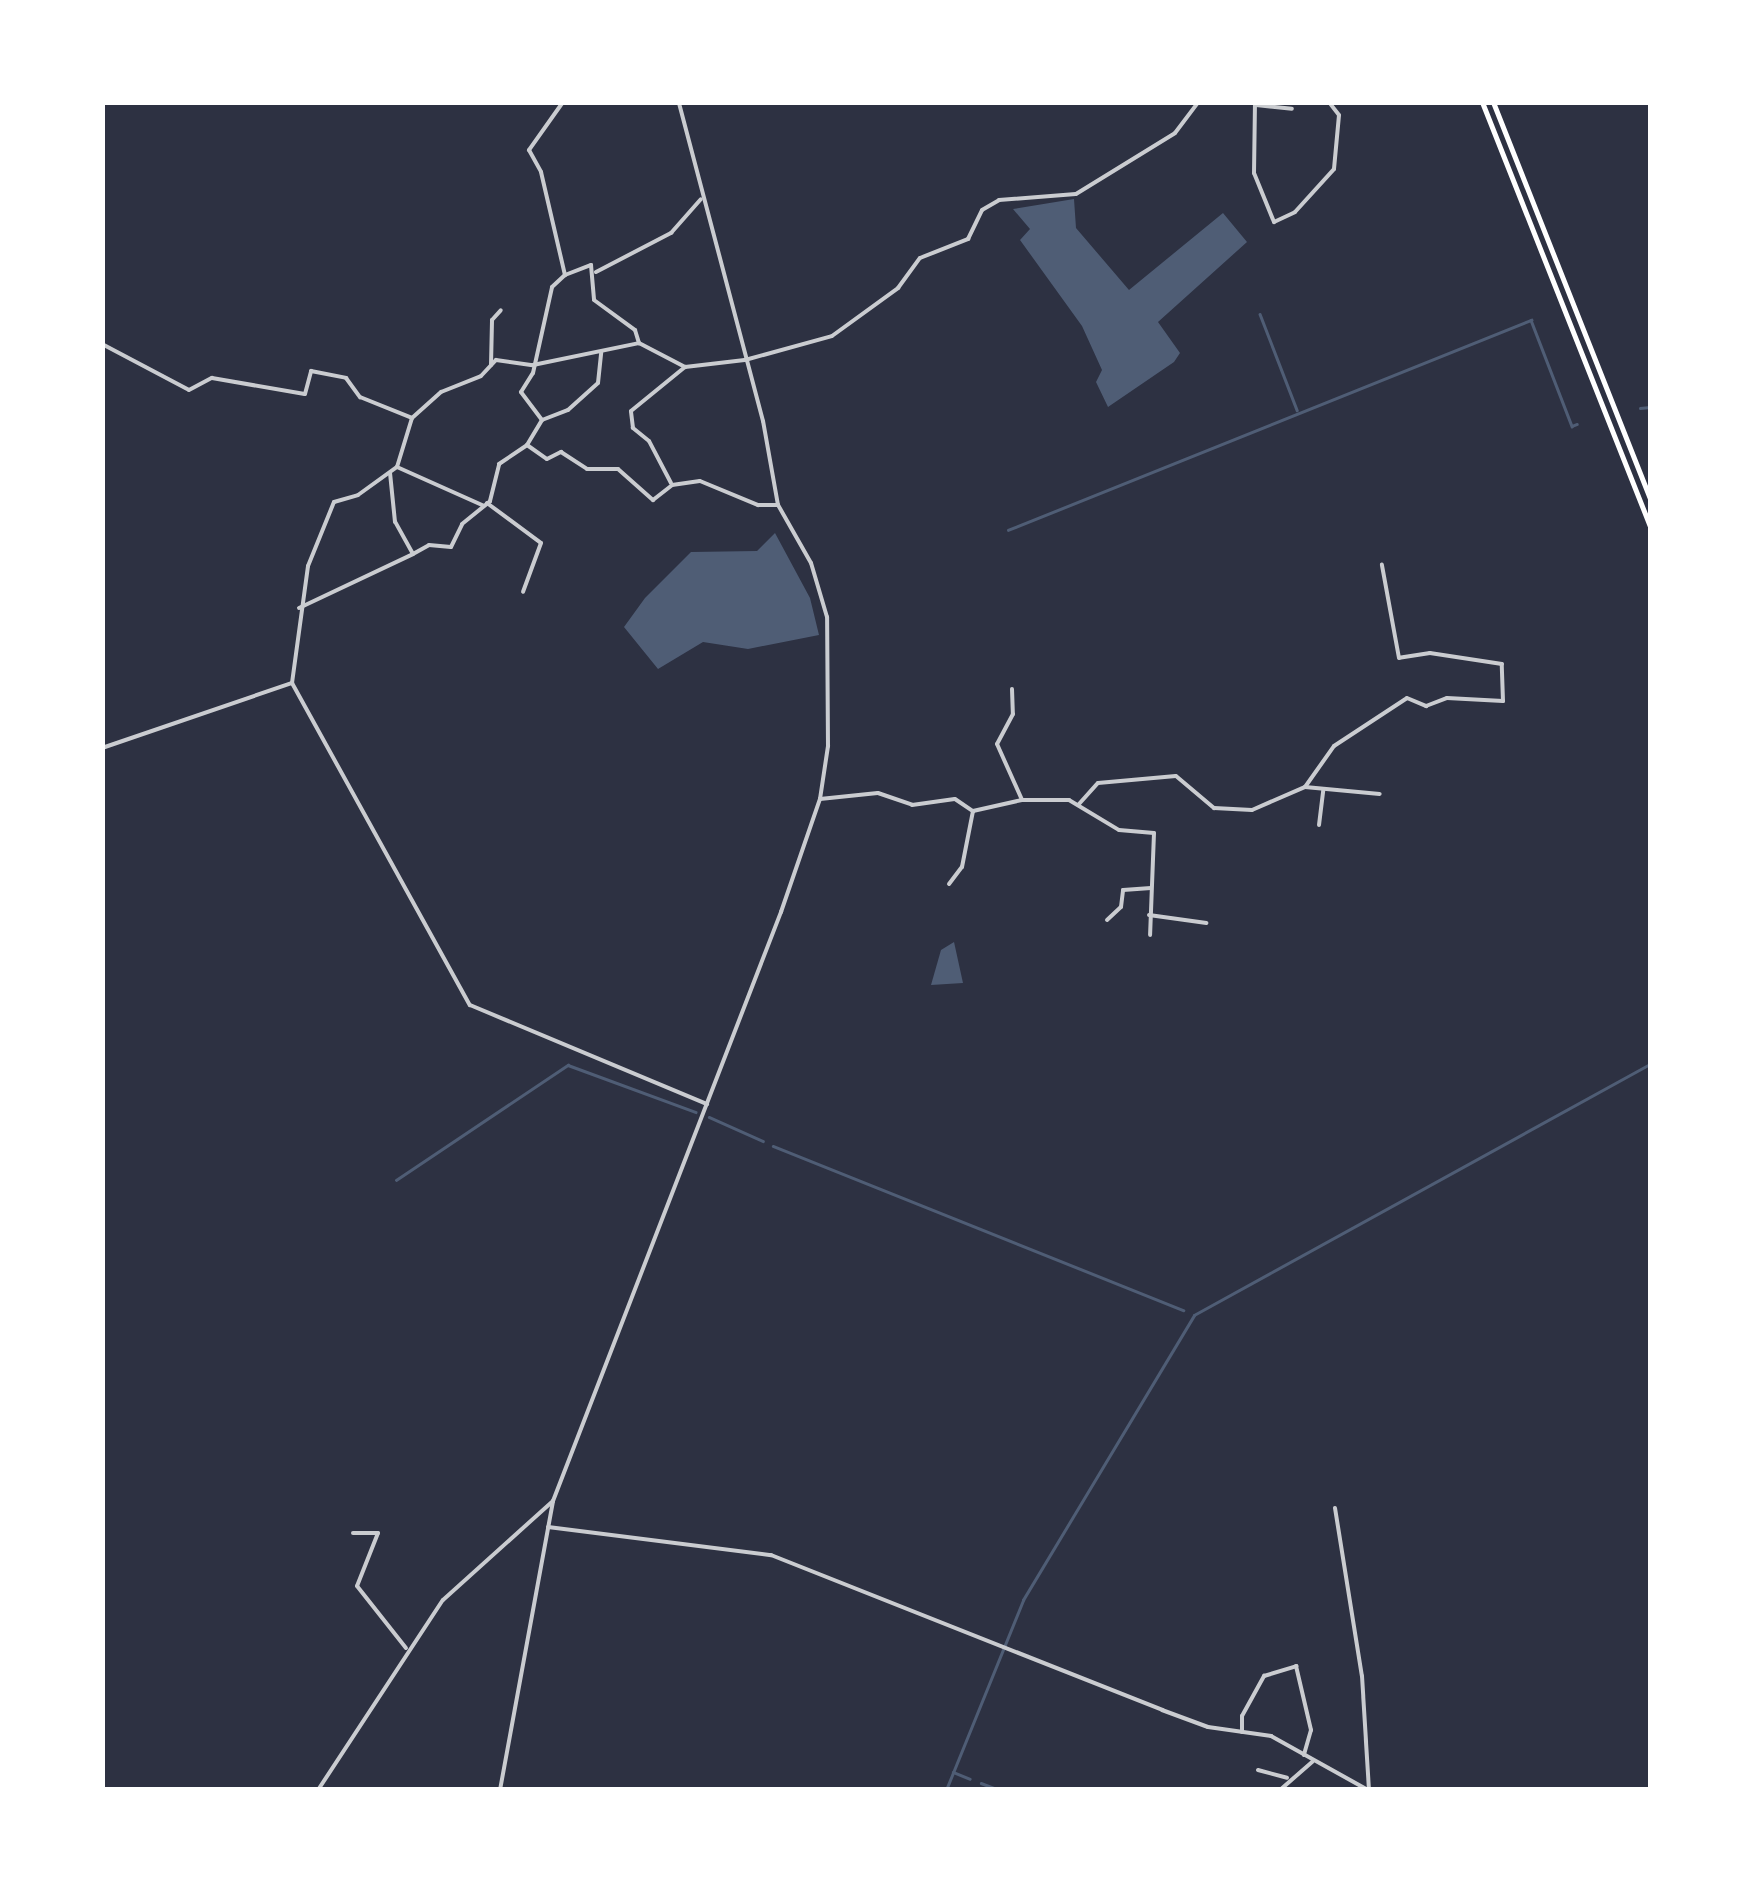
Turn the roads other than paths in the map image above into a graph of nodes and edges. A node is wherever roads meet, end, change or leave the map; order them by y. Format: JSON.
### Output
{"nodes":[{"id":1,"x":563,"y":102,"type":"edge"},
{"id":2,"x":679,"y":102,"type":"edge"},
{"id":3,"x":1198,"y":102,"type":"edge"},
{"id":4,"x":1329,"y":102,"type":"edge"},
{"id":5,"x":1482,"y":102,"type":"edge"},
{"id":6,"x":1493,"y":102,"type":"edge"},
{"id":7,"x":1255,"y":104,"type":"edge"},
{"id":8,"x":1292,"y":109,"type":"dead end"},
{"id":9,"x":701,"y":199,"type":"junction"},
{"id":10,"x":594,"y":272,"type":"junction"},
{"id":11,"x":565,"y":276,"type":"junction"},
{"id":12,"x":501,"y":310,"type":"dead end"},
{"id":13,"x":639,"y":343,"type":"junction"},
{"id":14,"x":102,"y":344,"type":"edge"},
{"id":15,"x":600,"y":352,"type":"junction"},
{"id":16,"x":745,"y":360,"type":"junction"},
{"id":17,"x":491,"y":365,"type":"junction"},
{"id":18,"x":533,"y":365,"type":"junction"},
{"id":19,"x":684,"y":367,"type":"junction"},
{"id":20,"x":412,"y":418,"type":"junction"},
{"id":21,"x":542,"y":420,"type":"junction"},
{"id":22,"x":527,"y":446,"type":"junction"},
{"id":23,"x":397,"y":467,"type":"junction"},
{"id":24,"x":390,"y":473,"type":"junction"},
{"id":25,"x":672,"y":484,"type":"junction"},
{"id":26,"x":1650,"y":499,"type":"edge"},
{"id":27,"x":486,"y":505,"type":"junction"},
{"id":28,"x":778,"y":505,"type":"junction"},
{"id":29,"x":1650,"y":526,"type":"edge"},
{"id":30,"x":413,"y":554,"type":"junction"},
{"id":31,"x":1382,"y":564,"type":"dead end"},
{"id":32,"x":523,"y":592,"type":"dead end"},
{"id":33,"x":299,"y":608,"type":"junction"},
{"id":34,"x":292,"y":683,"type":"junction"},
{"id":35,"x":1012,"y":689,"type":"dead end"},
{"id":36,"x":102,"y":748,"type":"edge"},
{"id":37,"x":1306,"y":787,"type":"junction"},
{"id":38,"x":1323,"y":790,"type":"junction"},
{"id":39,"x":1380,"y":794,"type":"dead end"},
{"id":40,"x":820,"y":800,"type":"junction"},
{"id":41,"x":1022,"y":800,"type":"junction"},
{"id":42,"x":1079,"y":804,"type":"junction"},
{"id":43,"x":973,"y":812,"type":"junction"},
{"id":44,"x":1319,"y":825,"type":"dead end"},
{"id":45,"x":949,"y":884,"type":"dead end"},
{"id":46,"x":1151,"y":888,"type":"junction"},
{"id":47,"x":1149,"y":915,"type":"junction"},
{"id":48,"x":1107,"y":920,"type":"dead end"},
{"id":49,"x":1206,"y":924,"type":"dead end"},
{"id":50,"x":1150,"y":935,"type":"dead end"},
{"id":51,"x":707,"y":1104,"type":"junction"},
{"id":52,"x":553,"y":1500,"type":"junction"},
{"id":53,"x":1335,"y":1508,"type":"dead end"},
{"id":54,"x":548,"y":1527,"type":"junction"},
{"id":55,"x":353,"y":1532,"type":"dead end"},
{"id":56,"x":406,"y":1648,"type":"junction"},
{"id":57,"x":1242,"y":1732,"type":"junction"},
{"id":58,"x":1304,"y":1755,"type":"junction"},
{"id":59,"x":1312,"y":1762,"type":"junction"},
{"id":60,"x":1258,"y":1770,"type":"dead end"},
{"id":61,"x":1287,"y":1778,"type":"junction"},
{"id":62,"x":318,"y":1790,"type":"edge"},
{"id":63,"x":500,"y":1790,"type":"edge"},
{"id":64,"x":1280,"y":1790,"type":"edge"},
{"id":65,"x":1369,"y":1790,"type":"edge"}],
"edges":[{"from":1,"to":11,"type":"street"},
{"from":2,"to":9,"type":"street"},
{"from":3,"to":16,"type":"street"},
{"from":4,"to":7,"type":"street"},
{"from":5,"to":29,"type":"highway"},
{"from":6,"to":26,"type":"highway"},
{"from":7,"to":8,"type":"street"},
{"from":9,"to":10,"type":"street"},
{"from":9,"to":16,"type":"street"},
{"from":10,"to":11,"type":"street"},
{"from":10,"to":13,"type":"street"},
{"from":11,"to":18,"type":"street"},
{"from":12,"to":17,"type":"street"},
{"from":13,"to":15,"type":"street"},
{"from":13,"to":19,"type":"street"},
{"from":14,"to":20,"type":"street"},
{"from":15,"to":18,"type":"street"},
{"from":15,"to":21,"type":"street"},
{"from":16,"to":19,"type":"street"},
{"from":16,"to":28,"type":"street"},
{"from":17,"to":18,"type":"street"},
{"from":17,"to":20,"type":"street"},
{"from":18,"to":21,"type":"street"},
{"from":19,"to":25,"type":"street"},
{"from":20,"to":23,"type":"street"},
{"from":21,"to":22,"type":"street"},
{"from":22,"to":25,"type":"street"},
{"from":22,"to":27,"type":"street"},
{"from":23,"to":24,"type":"street"},
{"from":23,"to":27,"type":"street"},
{"from":24,"to":30,"type":"street"},
{"from":24,"to":33,"type":"street"},
{"from":25,"to":28,"type":"street"},
{"from":27,"to":30,"type":"street"},
{"from":27,"to":32,"type":"street"},
{"from":28,"to":40,"type":"street"},
{"from":30,"to":33,"type":"street"},
{"from":31,"to":37,"type":"street"},
{"from":33,"to":34,"type":"street"},
{"from":34,"to":36,"type":"street"},
{"from":34,"to":51,"type":"street"},
{"from":35,"to":41,"type":"street"},
{"from":37,"to":38,"type":"street"},
{"from":37,"to":42,"type":"street"},
{"from":38,"to":39,"type":"street"},
{"from":38,"to":44,"type":"street"},
{"from":40,"to":43,"type":"street"},
{"from":40,"to":51,"type":"street"},
{"from":41,"to":42,"type":"street"},
{"from":41,"to":43,"type":"street"},
{"from":42,"to":46,"type":"street"},
{"from":43,"to":45,"type":"street"},
{"from":46,"to":47,"type":"street"},
{"from":46,"to":48,"type":"street"},
{"from":47,"to":49,"type":"street"},
{"from":47,"to":50,"type":"street"},
{"from":51,"to":52,"type":"street"},
{"from":52,"to":54,"type":"street"},
{"from":52,"to":56,"type":"street"},
{"from":53,"to":65,"type":"street"},
{"from":54,"to":57,"type":"street"},
{"from":54,"to":63,"type":"street"},
{"from":55,"to":56,"type":"street"},
{"from":56,"to":62,"type":"street"},
{"from":57,"to":58,"type":"street"},
{"from":57,"to":58,"type":"street"},
{"from":58,"to":59,"type":"street"},
{"from":59,"to":61,"type":"street"},
{"from":59,"to":65,"type":"street"},
{"from":60,"to":61,"type":"street"},
{"from":61,"to":64,"type":"street"}]}
